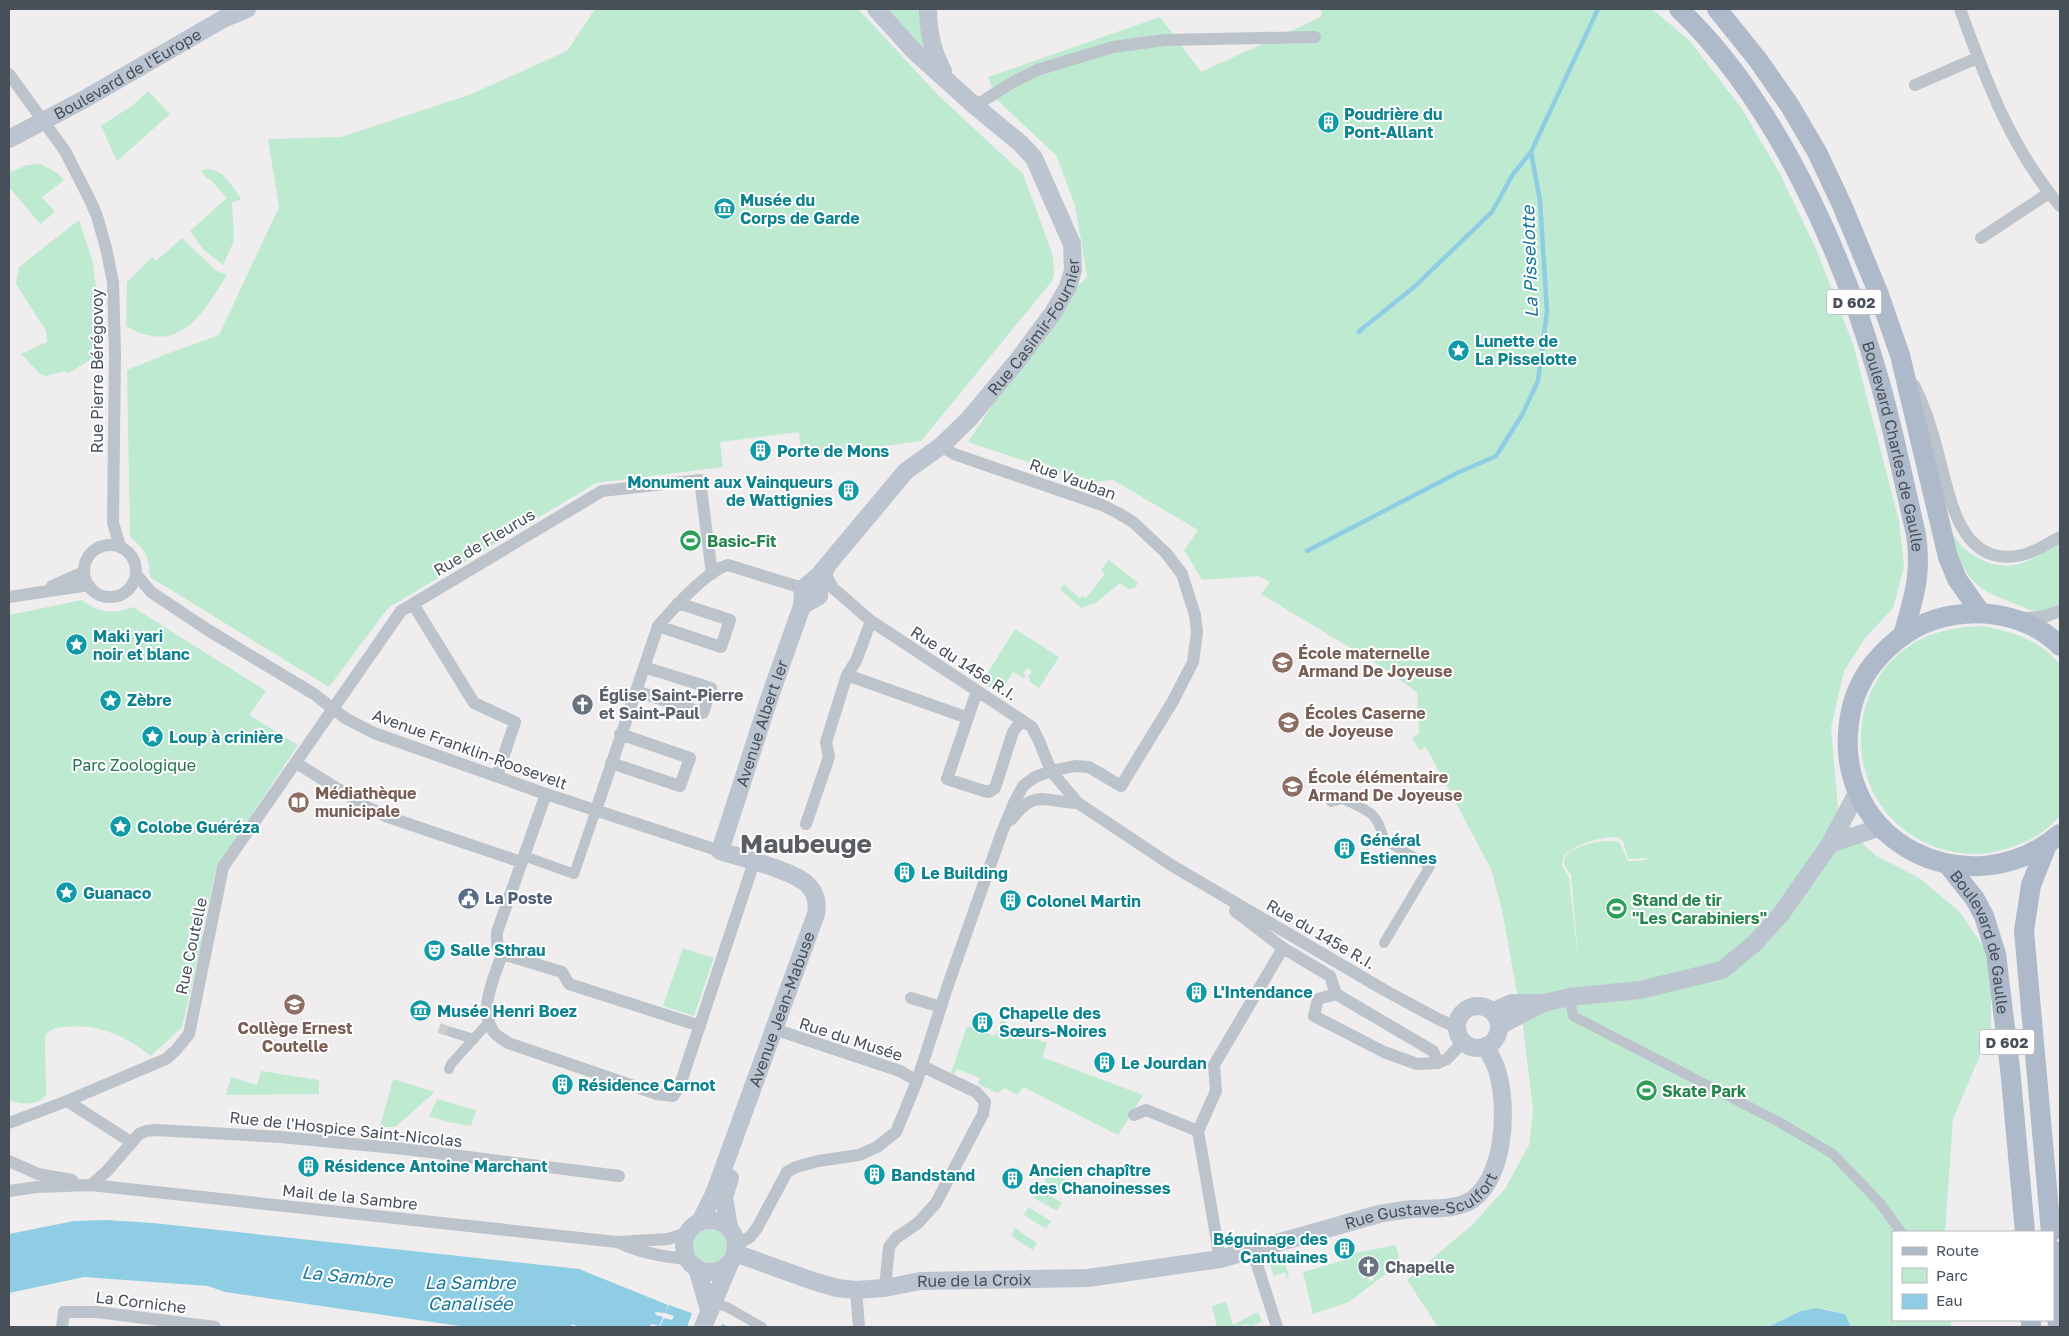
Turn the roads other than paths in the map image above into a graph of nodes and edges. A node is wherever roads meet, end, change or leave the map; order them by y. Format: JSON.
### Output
{"nodes":[{"id":1,"x":246,"y":9,"type":"edge"},
{"id":2,"x":876,"y":9,"type":"edge"},
{"id":3,"x":928,"y":9,"type":"edge"},
{"id":4,"x":1679,"y":9,"type":"edge"},
{"id":5,"x":1717,"y":9,"type":"edge"},
{"id":6,"x":1960,"y":9,"type":"edge"},
{"id":7,"x":231,"y":14,"type":"edge"},
{"id":8,"x":1315,"y":37,"type":"dead end"},
{"id":9,"x":1977,"y":58,"type":"junction"},
{"id":10,"x":9,"y":74,"type":"edge"},
{"id":11,"x":949,"y":83,"type":"junction"},
{"id":12,"x":1915,"y":85,"type":"dead end"},
{"id":13,"x":975,"y":106,"type":"junction"},
{"id":14,"x":43,"y":121,"type":"junction"},
{"id":15,"x":9,"y":139,"type":"edge"},
{"id":16,"x":2049,"y":193,"type":"junction"},
{"id":17,"x":2060,"y":206,"type":"edge"},
{"id":18,"x":1982,"y":238,"type":"dead end"},
{"id":19,"x":1900,"y":354,"type":"junction"},
{"id":20,"x":941,"y":446,"type":"junction"},
{"id":21,"x":113,"y":523,"type":"junction"},
{"id":22,"x":2060,"y":537,"type":"edge"},
{"id":23,"x":106,"y":545,"type":"junction"},
{"id":24,"x":120,"y":546,"type":"junction"},
{"id":25,"x":826,"y":567,"type":"junction"},
{"id":26,"x":84,"y":572,"type":"junction"},
{"id":27,"x":136,"y":574,"type":"junction"},
{"id":28,"x":712,"y":574,"type":"junction"},
{"id":29,"x":89,"y":586,"type":"junction"},
{"id":30,"x":128,"y":589,"type":"junction"},
{"id":31,"x":40,"y":591,"type":"junction"},
{"id":32,"x":151,"y":592,"type":"junction"},
{"id":33,"x":807,"y":593,"type":"junction"},
{"id":34,"x":841,"y":595,"type":"junction"},
{"id":35,"x":9,"y":597,"type":"edge"},
{"id":36,"x":678,"y":603,"type":"junction"},
{"id":37,"x":413,"y":604,"type":"junction"},
{"id":38,"x":2060,"y":610,"type":"edge"},
{"id":39,"x":1981,"y":613,"type":"junction"},
{"id":40,"x":2015,"y":620,"type":"junction"},
{"id":41,"x":871,"y":621,"type":"junction"},
{"id":42,"x":658,"y":626,"type":"junction"},
{"id":43,"x":1903,"y":635,"type":"junction"},
{"id":44,"x":2060,"y":646,"type":"edge"},
{"id":45,"x":644,"y":666,"type":"junction"},
{"id":46,"x":848,"y":675,"type":"junction"},
{"id":47,"x":977,"y":691,"type":"junction"},
{"id":48,"x":636,"y":692,"type":"junction"},
{"id":49,"x":333,"y":710,"type":"junction"},
{"id":50,"x":968,"y":718,"type":"junction"},
{"id":51,"x":1022,"y":720,"type":"junction"},
{"id":52,"x":620,"y":734,"type":"junction"},
{"id":53,"x":296,"y":763,"type":"junction"},
{"id":54,"x":611,"y":763,"type":"junction"},
{"id":55,"x":1051,"y":771,"type":"junction"},
{"id":56,"x":497,"y":776,"type":"junction"},
{"id":57,"x":1858,"y":792,"type":"junction"},
{"id":58,"x":546,"y":794,"type":"junction"},
{"id":59,"x":1331,"y":802,"type":"dead end"},
{"id":60,"x":1078,"y":803,"type":"junction"},
{"id":61,"x":596,"y":810,"type":"junction"},
{"id":62,"x":806,"y":824,"type":"dead end"},
{"id":63,"x":1881,"y":826,"type":"junction"},
{"id":64,"x":1002,"y":832,"type":"junction"},
{"id":65,"x":2054,"y":839,"type":"edge"},
{"id":66,"x":1830,"y":844,"type":"junction"},
{"id":67,"x":720,"y":851,"type":"junction"},
{"id":68,"x":523,"y":859,"type":"junction"},
{"id":69,"x":754,"y":862,"type":"junction"},
{"id":70,"x":1171,"y":865,"type":"junction"},
{"id":71,"x":1948,"y":865,"type":"junction"},
{"id":72,"x":1384,"y":943,"type":"dead end"},
{"id":73,"x":1283,"y":948,"type":"junction"},
{"id":74,"x":502,"y":954,"type":"junction"},
{"id":75,"x":1336,"y":994,"type":"junction"},
{"id":76,"x":1570,"y":997,"type":"junction"},
{"id":77,"x":911,"y":998,"type":"dead end"},
{"id":78,"x":941,"y":1007,"type":"junction"},
{"id":79,"x":1496,"y":1019,"type":"junction"},
{"id":80,"x":489,"y":1022,"type":"junction"},
{"id":81,"x":700,"y":1026,"type":"junction"},
{"id":82,"x":774,"y":1029,"type":"junction"},
{"id":83,"x":451,"y":1032,"type":"tunnel mouth"},
{"id":84,"x":1459,"y":1034,"type":"junction"},
{"id":85,"x":474,"y":1039,"type":"junction"},
{"id":86,"x":1486,"y":1046,"type":"junction"},
{"id":87,"x":1438,"y":1063,"type":"junction"},
{"id":88,"x":922,"y":1066,"type":"junction"},
{"id":89,"x":449,"y":1069,"type":"dead end"},
{"id":90,"x":757,"y":1076,"type":"junction"},
{"id":91,"x":917,"y":1081,"type":"junction"},
{"id":92,"x":67,"y":1101,"type":"junction"},
{"id":93,"x":1134,"y":1115,"type":"dead end"},
{"id":94,"x":23,"y":1118,"type":"junction"},
{"id":95,"x":9,"y":1123,"type":"edge"},
{"id":96,"x":9,"y":1131,"type":"edge"},
{"id":97,"x":1198,"y":1131,"type":"junction"},
{"id":98,"x":131,"y":1142,"type":"junction"},
{"id":99,"x":9,"y":1161,"type":"edge"},
{"id":100,"x":619,"y":1176,"type":"dead end"},
{"id":101,"x":91,"y":1185,"type":"junction"},
{"id":102,"x":9,"y":1192,"type":"edge"},
{"id":103,"x":694,"y":1228,"type":"junction"},
{"id":104,"x":729,"y":1228,"type":"junction"},
{"id":105,"x":1900,"y":1231,"type":"edge"},
{"id":106,"x":2024,"y":1231,"type":"edge"},
{"id":107,"x":2052,"y":1231,"type":"edge"},
{"id":108,"x":617,"y":1242,"type":"junction"},
{"id":109,"x":1252,"y":1249,"type":"junction"},
{"id":110,"x":734,"y":1254,"type":"junction"},
{"id":111,"x":1220,"y":1259,"type":"junction"},
{"id":112,"x":692,"y":1263,"type":"junction"},
{"id":113,"x":2054,"y":1274,"type":"edge"},
{"id":114,"x":885,"y":1288,"type":"junction"},
{"id":115,"x":856,"y":1290,"type":"junction"},
{"id":116,"x":708,"y":1313,"type":"edge"},
{"id":117,"x":62,"y":1327,"type":"edge"},
{"id":118,"x":215,"y":1327,"type":"edge"},
{"id":119,"x":762,"y":1327,"type":"edge"},
{"id":120,"x":858,"y":1327,"type":"edge"},
{"id":121,"x":1277,"y":1327,"type":"edge"},
{"id":122,"x":2058,"y":1327,"type":"edge"}],
"edges":[{"from":1,"to":7,"type":"main road","name":"Boulevard de l'Europe"},
{"from":2,"to":11,"type":"main road","name":"Rue Casimir-Fournier"},
{"from":3,"to":11,"type":"main road"},
{"from":4,"to":43,"type":"main road","name":"Boulevard Charles de Gaulle","number":"D 602"},
{"from":5,"to":19,"type":"main road","name":"Boulevard Charles de Gaulle","number":"D 602"},
{"from":6,"to":9,"type":"street"},
{"from":7,"to":14,"type":"main road","name":"Boulevard de l'Europe"},
{"from":8,"to":13,"type":"street"},
{"from":9,"to":12,"type":"street"},
{"from":9,"to":16,"type":"street"},
{"from":10,"to":14,"type":"street","name":"Rue Pierre Bérégovoy"},
{"from":11,"to":13,"type":"main road","name":"Rue Casimir-Fournier"},
{"from":13,"to":20,"type":"main road","name":"Rue Casimir-Fournier"},
{"from":14,"to":15,"type":"main road","name":"Boulevard de l'Europe"},
{"from":14,"to":21,"type":"street","name":"Rue Pierre Bérégovoy"},
{"from":16,"to":17,"type":"street"},
{"from":16,"to":18,"type":"street"},
{"from":19,"to":22,"type":"street"},
{"from":19,"to":39,"type":"main road","name":"Boulevard Charles de Gaulle","number":"D 602"},
{"from":20,"to":25,"type":"main road","name":"Rue Casimir-Fournier"},
{"from":20,"to":55,"type":"street","name":"Rue Vauban"},
{"from":21,"to":23,"type":"street"},
{"from":21,"to":24,"type":"street","name":"Rue Pierre Bérégovoy"},
{"from":23,"to":24,"type":"street"},
{"from":23,"to":26,"type":"street"},
{"from":24,"to":27,"type":"street"},
{"from":25,"to":33,"type":"main road","name":"Avenue Albert Ier"},
{"from":25,"to":34,"type":"street","name":"Rue du 145e R.I."},
{"from":26,"to":29,"type":"street"},
{"from":26,"to":31,"type":"street"},
{"from":27,"to":30,"type":"street"},
{"from":27,"to":32,"type":"street","name":"Avenue Franklin-Roosevelt"},
{"from":28,"to":33,"type":"street"},
{"from":28,"to":36,"type":"street"},
{"from":28,"to":37,"type":"street","name":"Rue de Fleurus"},
{"from":29,"to":30,"type":"street"},
{"from":29,"to":31,"type":"street"},
{"from":30,"to":32,"type":"street","name":"Avenue Franklin-Roosevelt"},
{"from":31,"to":35,"type":"street"},
{"from":32,"to":49,"type":"street","name":"Avenue Franklin-Roosevelt"},
{"from":33,"to":34,"type":"street"},
{"from":33,"to":67,"type":"main road","name":"Avenue Albert Ier"},
{"from":34,"to":41,"type":"street","name":"Rue du 145e R.I."},
{"from":36,"to":42,"type":"street"},
{"from":36,"to":42,"type":"street"},
{"from":37,"to":49,"type":"street","name":"Rue de Fleurus"},
{"from":37,"to":56,"type":"street"},
{"from":38,"to":40,"type":"street"},
{"from":39,"to":40,"type":"main road"},
{"from":39,"to":43,"type":"main road"},
{"from":40,"to":44,"type":"main road"},
{"from":41,"to":46,"type":"street"},
{"from":41,"to":47,"type":"street","name":"Rue du 145e R.I."},
{"from":42,"to":45,"type":"street"},
{"from":43,"to":57,"type":"main road"},
{"from":45,"to":48,"type":"street"},
{"from":45,"to":48,"type":"street"},
{"from":46,"to":50,"type":"street"},
{"from":46,"to":62,"type":"street"},
{"from":47,"to":50,"type":"street"},
{"from":47,"to":51,"type":"street","name":"Rue du 145e R.I."},
{"from":48,"to":52,"type":"street"},
{"from":49,"to":53,"type":"street","name":"Rue Coutelle"},
{"from":49,"to":56,"type":"street","name":"Avenue Franklin-Roosevelt"},
{"from":50,"to":51,"type":"street"},
{"from":51,"to":55,"type":"street","name":"Rue du 145e R.I."},
{"from":52,"to":54,"type":"street"},
{"from":52,"to":54,"type":"street"},
{"from":53,"to":68,"type":"street"},
{"from":53,"to":92,"type":"street","name":"Rue Coutelle"},
{"from":54,"to":61,"type":"street"},
{"from":55,"to":60,"type":"street","name":"Rue du 145e R.I."},
{"from":55,"to":64,"type":"street"},
{"from":56,"to":58,"type":"street","name":"Avenue Franklin-Roosevelt"},
{"from":57,"to":63,"type":"main road"},
{"from":57,"to":66,"type":"main road"},
{"from":58,"to":61,"type":"street","name":"Avenue Franklin-Roosevelt"},
{"from":58,"to":68,"type":"street"},
{"from":59,"to":72,"type":"street"},
{"from":60,"to":64,"type":"street"},
{"from":60,"to":70,"type":"street","name":"Rue du 145e R.I."},
{"from":61,"to":67,"type":"street","name":"Avenue Franklin-Roosevelt"},
{"from":61,"to":68,"type":"street"},
{"from":63,"to":66,"type":"main road"},
{"from":63,"to":71,"type":"main road"},
{"from":64,"to":78,"type":"street"},
{"from":65,"to":71,"type":"main road"},
{"from":65,"to":107,"type":"main road","name":"Boulevard de Gaulle","number":"D 602"},
{"from":66,"to":76,"type":"main road"},
{"from":67,"to":69,"type":"main road","name":"Avenue Jean-Mabuse"},
{"from":68,"to":74,"type":"street"},
{"from":69,"to":81,"type":"street"},
{"from":69,"to":82,"type":"main road","name":"Avenue Jean-Mabuse"},
{"from":70,"to":73,"type":"street","name":"Rue du 145e R.I."},
{"from":70,"to":84,"type":"street","name":"Rue du 145e R.I."},
{"from":71,"to":106,"type":"main road","name":"Boulevard de Gaulle","number":"D 602"},
{"from":73,"to":75,"type":"street","name":"Rue du 145e R.I."},
{"from":73,"to":97,"type":"street"},
{"from":74,"to":80,"type":"street"},
{"from":74,"to":81,"type":"street"},
{"from":75,"to":87,"type":"street"},
{"from":75,"to":87,"type":"street"},
{"from":76,"to":79,"type":"main road"},
{"from":76,"to":105,"type":"street"},
{"from":77,"to":78,"type":"street"},
{"from":78,"to":88,"type":"street"},
{"from":79,"to":84,"type":"main road"},
{"from":79,"to":86,"type":"main road"},
{"from":80,"to":81,"type":"street"},
{"from":80,"to":85,"type":"street"},
{"from":82,"to":90,"type":"main road","name":"Avenue Jean-Mabuse"},
{"from":82,"to":91,"type":"street","name":"Rue du Musée"},
{"from":83,"to":85,"type":"street"},
{"from":84,"to":86,"type":"main road"},
{"from":84,"to":87,"type":"street"},
{"from":85,"to":89,"type":"street"},
{"from":86,"to":109,"type":"main road","name":"Rue Gustave-Sculfort"},
{"from":88,"to":91,"type":"street"},
{"from":88,"to":114,"type":"street"},
{"from":90,"to":103,"type":"main road","name":"Avenue Jean-Mabuse"},
{"from":90,"to":104,"type":"main road"},
{"from":91,"to":110,"type":"street"},
{"from":92,"to":94,"type":"street","name":"Rue Coutelle"},
{"from":92,"to":98,"type":"street"},
{"from":93,"to":97,"type":"street"},
{"from":94,"to":95,"type":"street","name":"Rue Coutelle"},
{"from":94,"to":96,"type":"street"},
{"from":97,"to":111,"type":"street"},
{"from":98,"to":100,"type":"street","name":"Rue de l'Hospice Saint-Nicolas"},
{"from":98,"to":101,"type":"street","name":"Rue de l'Hospice Saint-Nicolas"},
{"from":99,"to":101,"type":"street"},
{"from":101,"to":102,"type":"street","name":"Mail de la Sambre"},
{"from":101,"to":108,"type":"street","name":"Mail de la Sambre"},
{"from":103,"to":104,"type":"main road"},
{"from":103,"to":108,"type":"street","name":"Mail de la Sambre"},
{"from":103,"to":112,"type":"main road"},
{"from":104,"to":110,"type":"main road"},
{"from":108,"to":112,"type":"street"},
{"from":109,"to":111,"type":"main road","name":"Rue Gustave-Sculfort"},
{"from":109,"to":121,"type":"street"},
{"from":110,"to":112,"type":"main road"},
{"from":110,"to":115,"type":"main road","name":"Rue de la Croix"},
{"from":110,"to":116,"type":"main road"},
{"from":111,"to":114,"type":"main road","name":"Rue de la Croix"},
{"from":112,"to":116,"type":"main road"},
{"from":113,"to":122,"type":"main road"},
{"from":114,"to":115,"type":"main road","name":"Rue de la Croix"},
{"from":115,"to":120,"type":"street"},
{"from":116,"to":119,"type":"street"},
{"from":117,"to":118,"type":"street","name":"La Corniche"}]}
